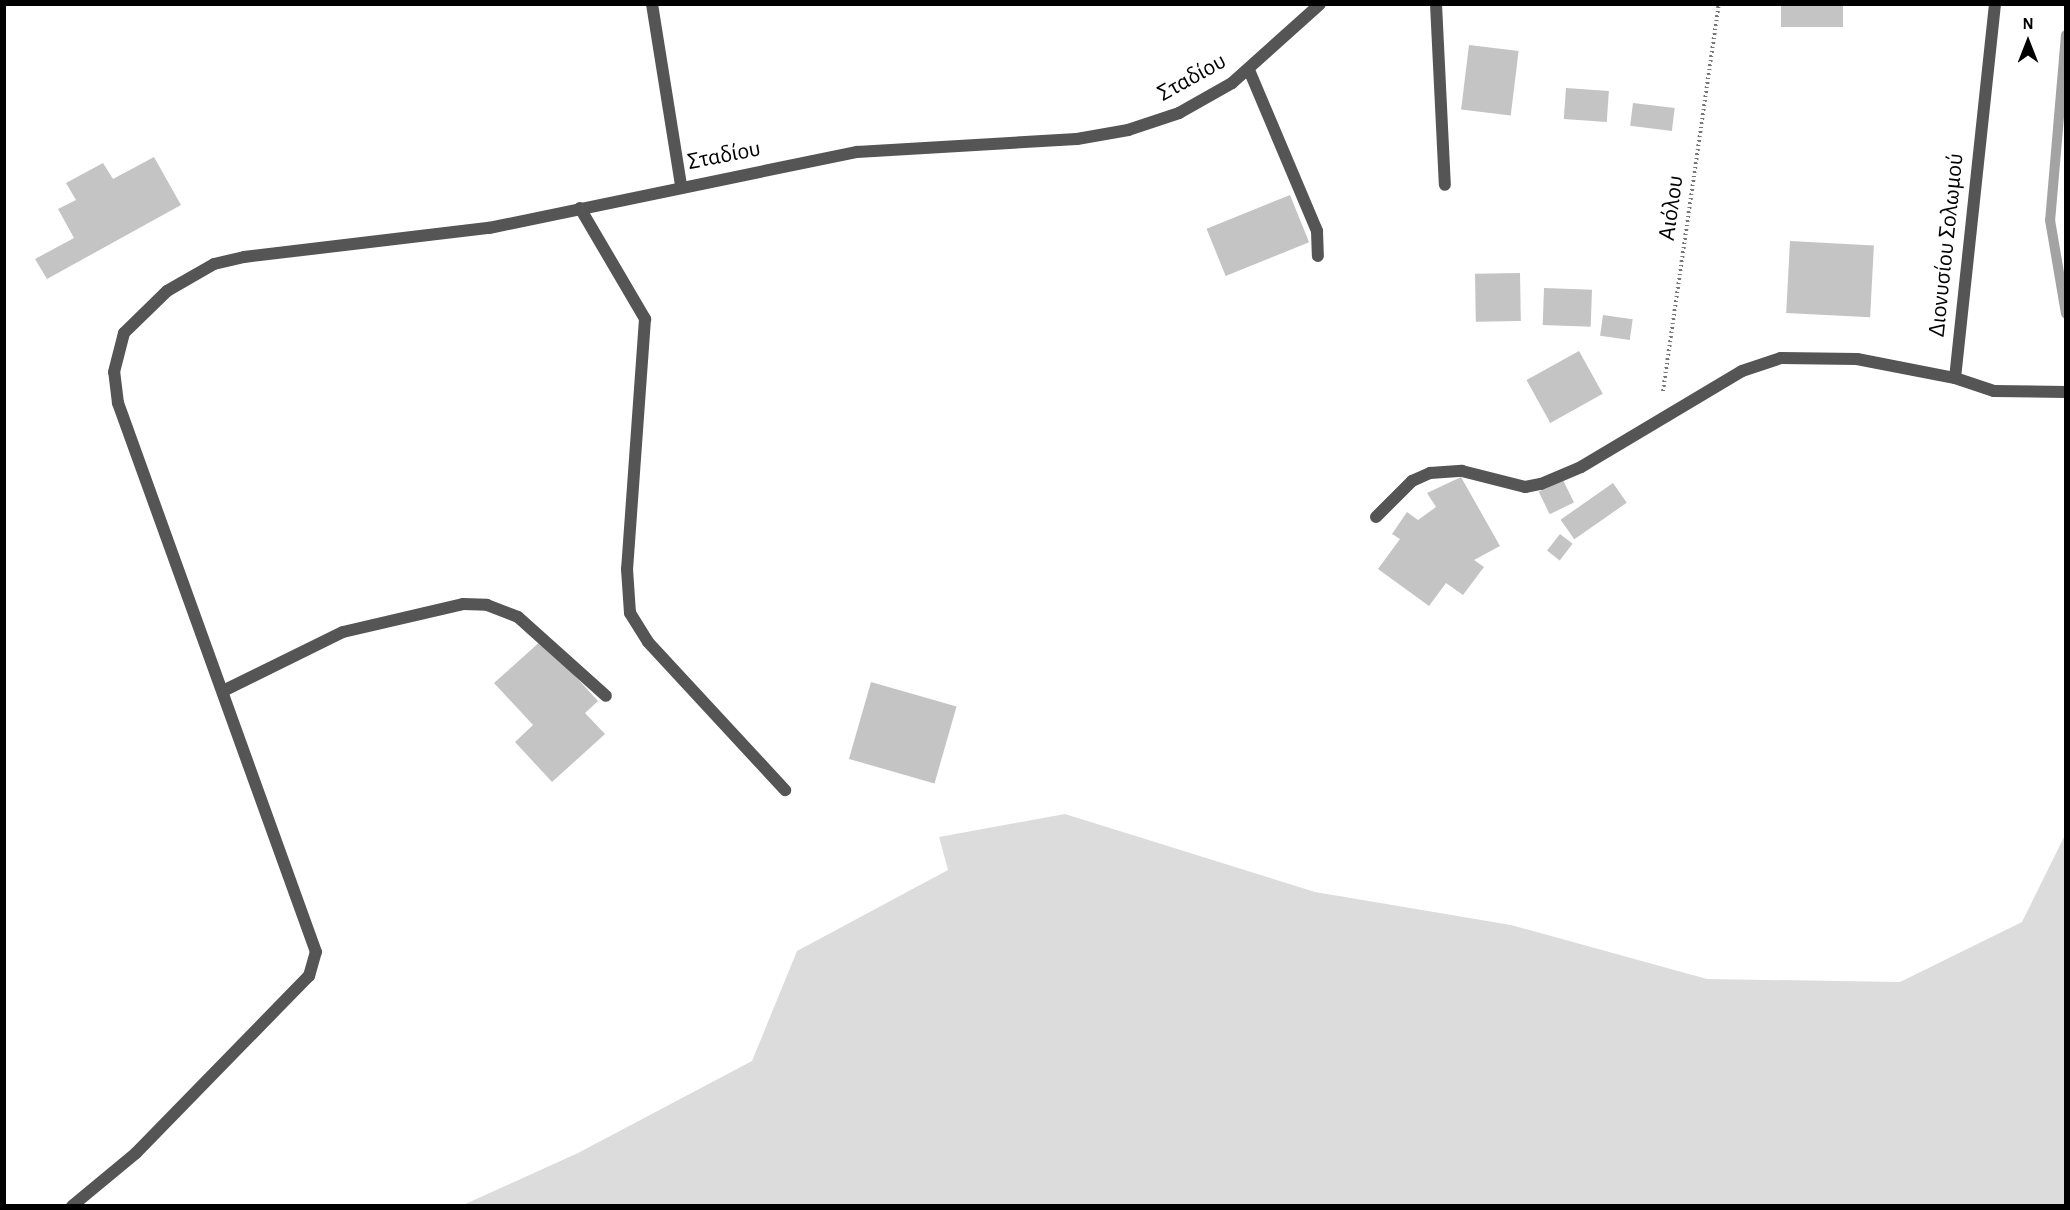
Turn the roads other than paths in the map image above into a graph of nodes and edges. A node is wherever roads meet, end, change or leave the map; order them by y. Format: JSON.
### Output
{"nodes":[{"id":1,"x":651,"y":4,"type":"edge"},
{"id":2,"x":1320,"y":4,"type":"edge"},
{"id":3,"x":1436,"y":4,"type":"edge"},
{"id":4,"x":1995,"y":4,"type":"edge"},
{"id":5,"x":1249,"y":70,"type":"junction"},
{"id":6,"x":681,"y":185,"type":"junction"},
{"id":7,"x":1445,"y":185,"type":"dead end"},
{"id":8,"x":580,"y":208,"type":"junction"},
{"id":9,"x":1318,"y":256,"type":"dead end"},
{"id":10,"x":1955,"y":378,"type":"junction"},
{"id":11,"x":2066,"y":392,"type":"edge"},
{"id":12,"x":1376,"y":517,"type":"dead end"},
{"id":13,"x":225,"y":690,"type":"junction"},
{"id":14,"x":606,"y":696,"type":"dead end"},
{"id":15,"x":784,"y":790,"type":"dead end"},
{"id":16,"x":72,"y":1206,"type":"edge"}],
"edges":[{"from":1,"to":6,"type":"street"},
{"from":2,"to":5,"type":"street","name":"Σταδίου"},
{"from":3,"to":7,"type":"street"},
{"from":4,"to":10,"type":"street","name":"Διονυσίου Σολωμού"},
{"from":5,"to":6,"type":"street","name":"Σταδίου"},
{"from":5,"to":9,"type":"street"},
{"from":6,"to":8,"type":"street","name":"Σταδίου"},
{"from":8,"to":13,"type":"street","name":"Σταδίου"},
{"from":8,"to":15,"type":"street"},
{"from":10,"to":11,"type":"street"},
{"from":10,"to":12,"type":"street"},
{"from":13,"to":14,"type":"street"},
{"from":13,"to":16,"type":"street"}]}
